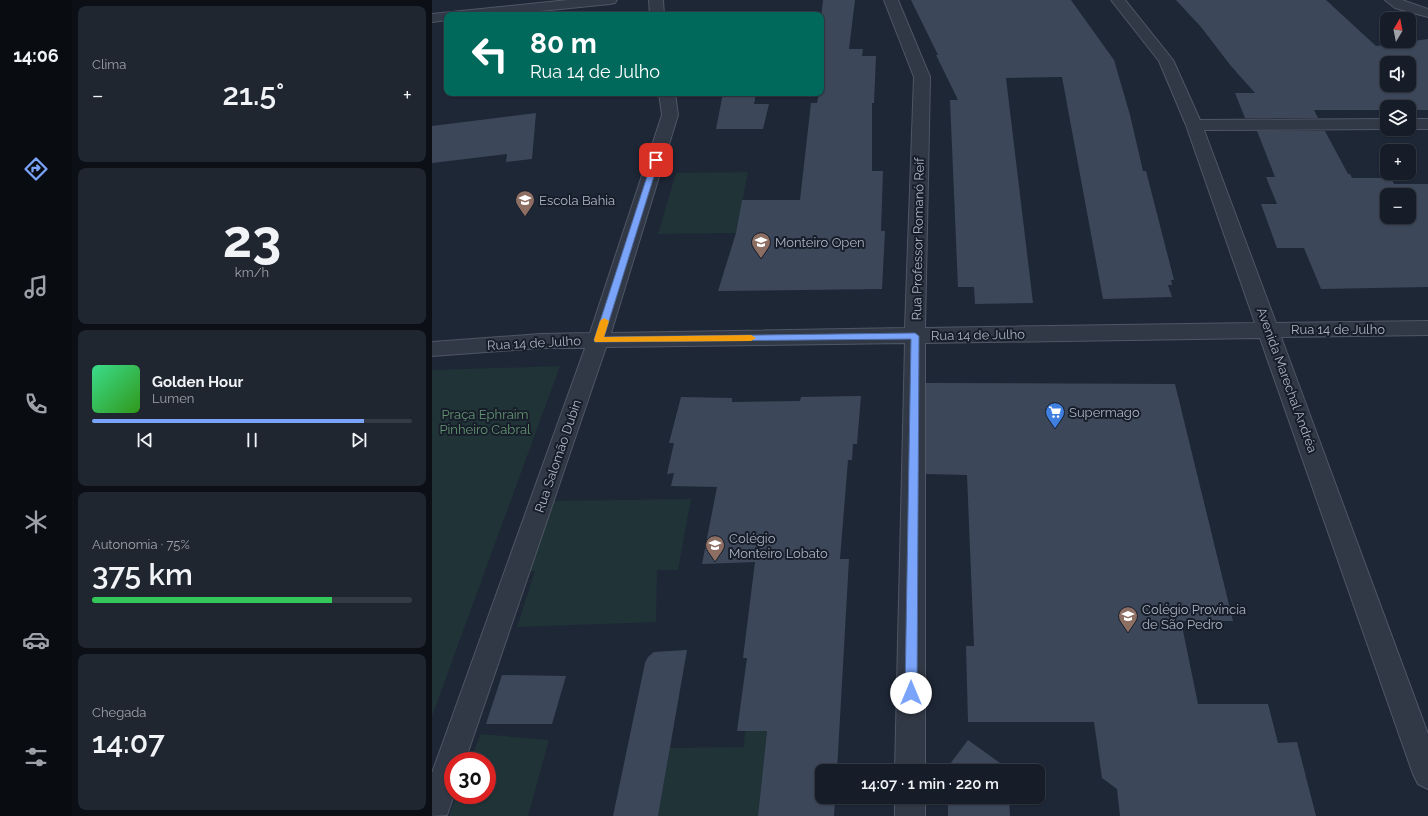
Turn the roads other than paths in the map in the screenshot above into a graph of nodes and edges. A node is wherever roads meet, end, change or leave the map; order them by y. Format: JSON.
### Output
{"nodes":[{"id":1,"x":610,"y":0,"type":"edge"},
{"id":2,"x":656,"y":0,"type":"edge"},
{"id":3,"x":891,"y":0,"type":"edge"},
{"id":4,"x":1118,"y":0,"type":"edge"},
{"id":5,"x":1392,"y":0,"type":"edge"},
{"id":6,"x":488,"y":12,"type":"edge"},
{"id":7,"x":658,"y":12,"type":"edge"},
{"id":8,"x":1428,"y":13,"type":"edge"},
{"id":9,"x":444,"y":16,"type":"edge"},
{"id":10,"x":432,"y":18,"type":"edge"},
{"id":11,"x":667,"y":96,"type":"edge"},
{"id":12,"x":1380,"y":124,"type":"edge"},
{"id":13,"x":1416,"y":124,"type":"edge"},
{"id":14,"x":1428,"y":124,"type":"edge"},
{"id":15,"x":1194,"y":125,"type":"junction"},
{"id":16,"x":1428,"y":328,"type":"edge"},
{"id":17,"x":1269,"y":330,"type":"junction"},
{"id":18,"x":915,"y":336,"type":"junction"},
{"id":19,"x":598,"y":340,"type":"junction"},
{"id":20,"x":432,"y":349,"type":"edge"},
{"id":21,"x":910,"y":764,"type":"edge"},
{"id":22,"x":1428,"y":774,"type":"edge"},
{"id":23,"x":910,"y":804,"type":"edge"},
{"id":24,"x":432,"y":816,"type":"edge"},
{"id":25,"x":910,"y":816,"type":"edge"}],
"edges":[{"from":1,"to":6,"type":"street"},
{"from":2,"to":7,"type":"street"},
{"from":3,"to":18,"type":"street","name":"Rua Professor Romanó Reif"},
{"from":4,"to":15,"type":"street","name":"Avenida Marechal Andréa"},
{"from":5,"to":8,"type":"street"},
{"from":9,"to":10,"type":"street"},
{"from":11,"to":19,"type":"street","name":"Rua Salomão Dubin"},
{"from":12,"to":15,"type":"street"},
{"from":13,"to":14,"type":"street"},
{"from":15,"to":17,"type":"street","name":"Avenida Marechal Andréa"},
{"from":16,"to":17,"type":"street","name":"Rua 14 de Julho"},
{"from":17,"to":18,"type":"street","name":"Rua 14 de Julho"},
{"from":17,"to":22,"type":"street","name":"Avenida Marechal Andréa"},
{"from":18,"to":19,"type":"street","name":"Rua 14 de Julho"},
{"from":18,"to":21,"type":"street","name":"Rua Professor Romanó Reif"},
{"from":19,"to":20,"type":"street","name":"Rua 14 de Julho"},
{"from":19,"to":24,"type":"street","name":"Rua Salomão Dubin"},
{"from":23,"to":25,"type":"street"}]}
